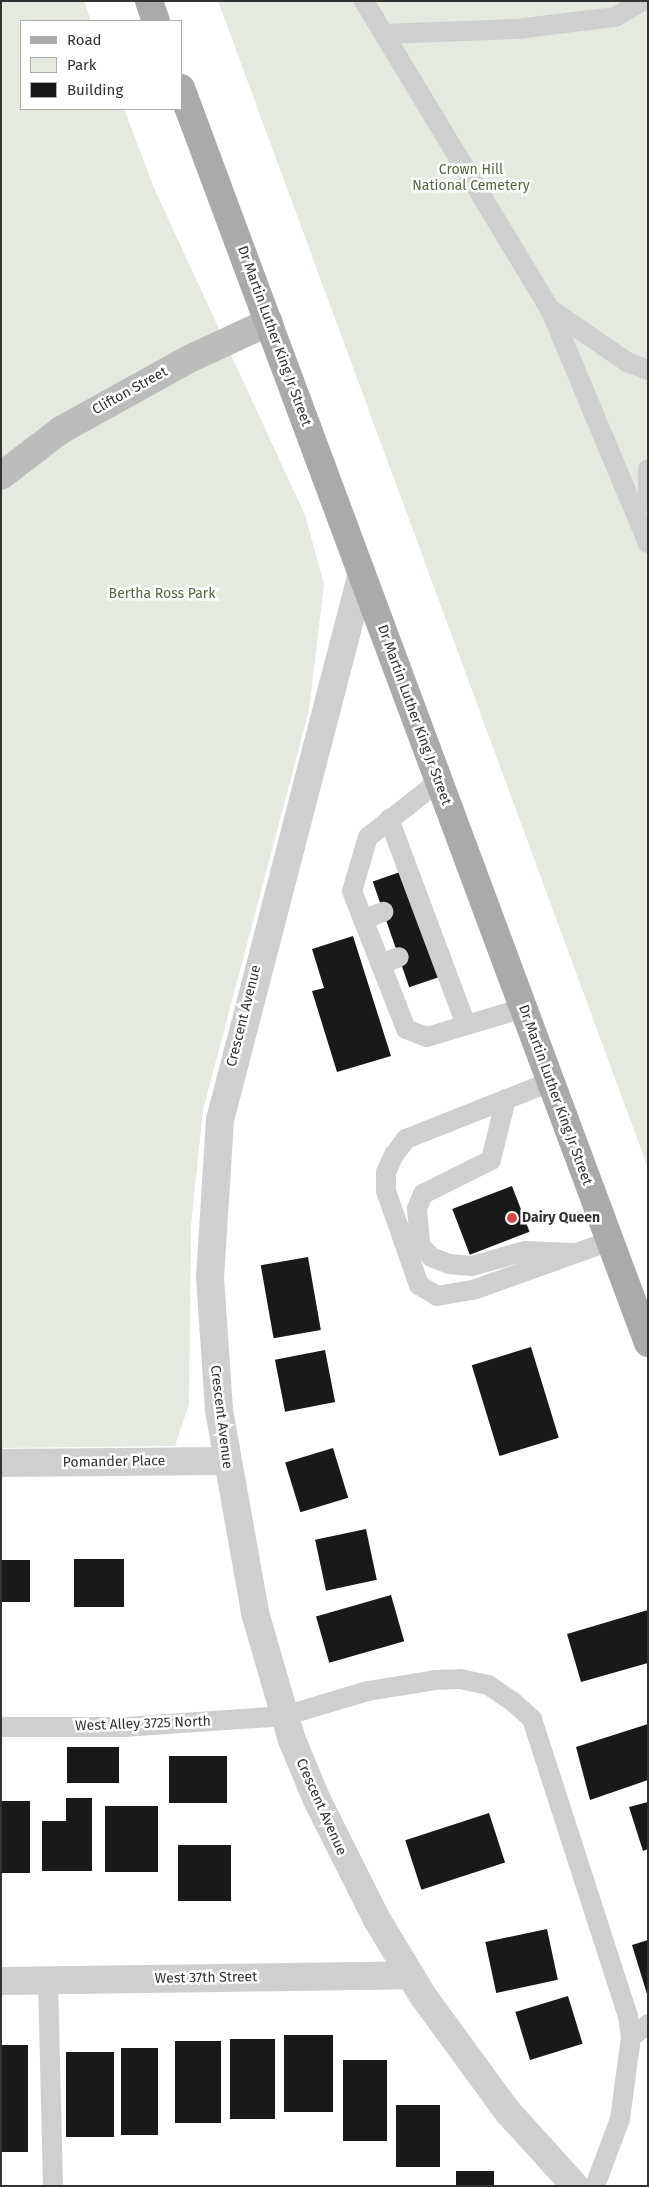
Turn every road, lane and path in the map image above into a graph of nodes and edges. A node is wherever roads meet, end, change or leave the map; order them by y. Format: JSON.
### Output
{"nodes":[{"id":1,"x":149,"y":1,"type":"edge"},
{"id":2,"x":364,"y":1,"type":"edge"},
{"id":3,"x":643,"y":1,"type":"edge"},
{"id":4,"x":156,"y":20,"type":"edge"},
{"id":5,"x":385,"y":34,"type":"junction"},
{"id":6,"x":182,"y":91,"type":"edge"},
{"id":7,"x":550,"y":310,"type":"junction"},
{"id":8,"x":269,"y":322,"type":"junction"},
{"id":9,"x":648,"y":370,"type":"edge"},
{"id":10,"x":648,"y":469,"type":"edge"},
{"id":11,"x":1,"y":476,"type":"edge"},
{"id":12,"x":648,"y":502,"type":"edge"},
{"id":13,"x":648,"y":543,"type":"edge"},
{"id":14,"x":362,"y":573,"type":"junction"},
{"id":15,"x":439,"y":781,"type":"junction"},
{"id":16,"x":389,"y":819,"type":"junction"},
{"id":17,"x":383,"y":912,"type":"dead end"},
{"id":18,"x":363,"y":920,"type":"junction"},
{"id":19,"x":523,"y":1008,"type":"junction"},
{"id":20,"x":466,"y":1025,"type":"junction"},
{"id":21,"x":550,"y":1082,"type":"junction"},
{"id":22,"x":506,"y":1099,"type":"junction"},
{"id":23,"x":610,"y":1241,"type":"junction"},
{"id":24,"x":577,"y":1254,"type":"junction"},
{"id":25,"x":648,"y":1343,"type":"edge"},
{"id":26,"x":226,"y":1460,"type":"junction"},
{"id":27,"x":1,"y":1463,"type":"edge"},
{"id":28,"x":284,"y":1716,"type":"junction"},
{"id":29,"x":1,"y":1727,"type":"edge"},
{"id":30,"x":410,"y":1975,"type":"junction"},
{"id":31,"x":1,"y":1981,"type":"edge"},
{"id":32,"x":48,"y":1981,"type":"junction"},
{"id":33,"x":648,"y":2024,"type":"edge"},
{"id":34,"x":631,"y":2037,"type":"junction"},
{"id":35,"x":53,"y":2186,"type":"edge"},
{"id":36,"x":574,"y":2186,"type":"edge"},
{"id":37,"x":595,"y":2186,"type":"edge"}],
"edges":[{"from":1,"to":4,"type":"main road"},
{"from":2,"to":5,"type":"lane"},
{"from":3,"to":5,"type":"lane"},
{"from":5,"to":7,"type":"lane"},
{"from":6,"to":8,"type":"main road","name":"Dr Martin Luther King Jr Street"},
{"from":7,"to":9,"type":"lane"},
{"from":7,"to":13,"type":"lane"},
{"from":8,"to":11,"type":"street","name":"Clifton Street"},
{"from":8,"to":14,"type":"main road","name":"Dr Martin Luther King Jr Street"},
{"from":10,"to":12,"type":"lane"},
{"from":14,"to":15,"type":"main road","name":"Dr Martin Luther King Jr Street"},
{"from":14,"to":26,"type":"street","name":"Crescent Avenue"},
{"from":15,"to":16,"type":"lane"},
{"from":15,"to":19,"type":"main road","name":"Dr Martin Luther King Jr Street"},
{"from":16,"to":18,"type":"lane"},
{"from":16,"to":20,"type":"lane"},
{"from":17,"to":18,"type":"lane"},
{"from":18,"to":20,"type":"lane"},
{"from":19,"to":20,"type":"lane"},
{"from":19,"to":21,"type":"main road","name":"Dr Martin Luther King Jr Street"},
{"from":21,"to":22,"type":"lane"},
{"from":21,"to":23,"type":"main road","name":"Dr Martin Luther King Jr Street"},
{"from":22,"to":24,"type":"lane"},
{"from":22,"to":24,"type":"lane"},
{"from":23,"to":24,"type":"lane"},
{"from":23,"to":25,"type":"main road","name":"Dr Martin Luther King Jr Street"},
{"from":26,"to":27,"type":"street","name":"Pomander Place"},
{"from":26,"to":28,"type":"street","name":"Crescent Avenue"},
{"from":28,"to":29,"type":"lane","name":"West Alley 3725 North"},
{"from":28,"to":30,"type":"street","name":"Crescent Avenue"},
{"from":28,"to":34,"type":"lane","name":"West Alley 3725 North"},
{"from":30,"to":32,"type":"street","name":"West 37th Street"},
{"from":30,"to":36,"type":"street","name":"Crescent Avenue"},
{"from":31,"to":32,"type":"street","name":"West 37th Street"},
{"from":32,"to":35,"type":"lane"},
{"from":33,"to":34,"type":"lane"},
{"from":34,"to":37,"type":"lane"}]}
